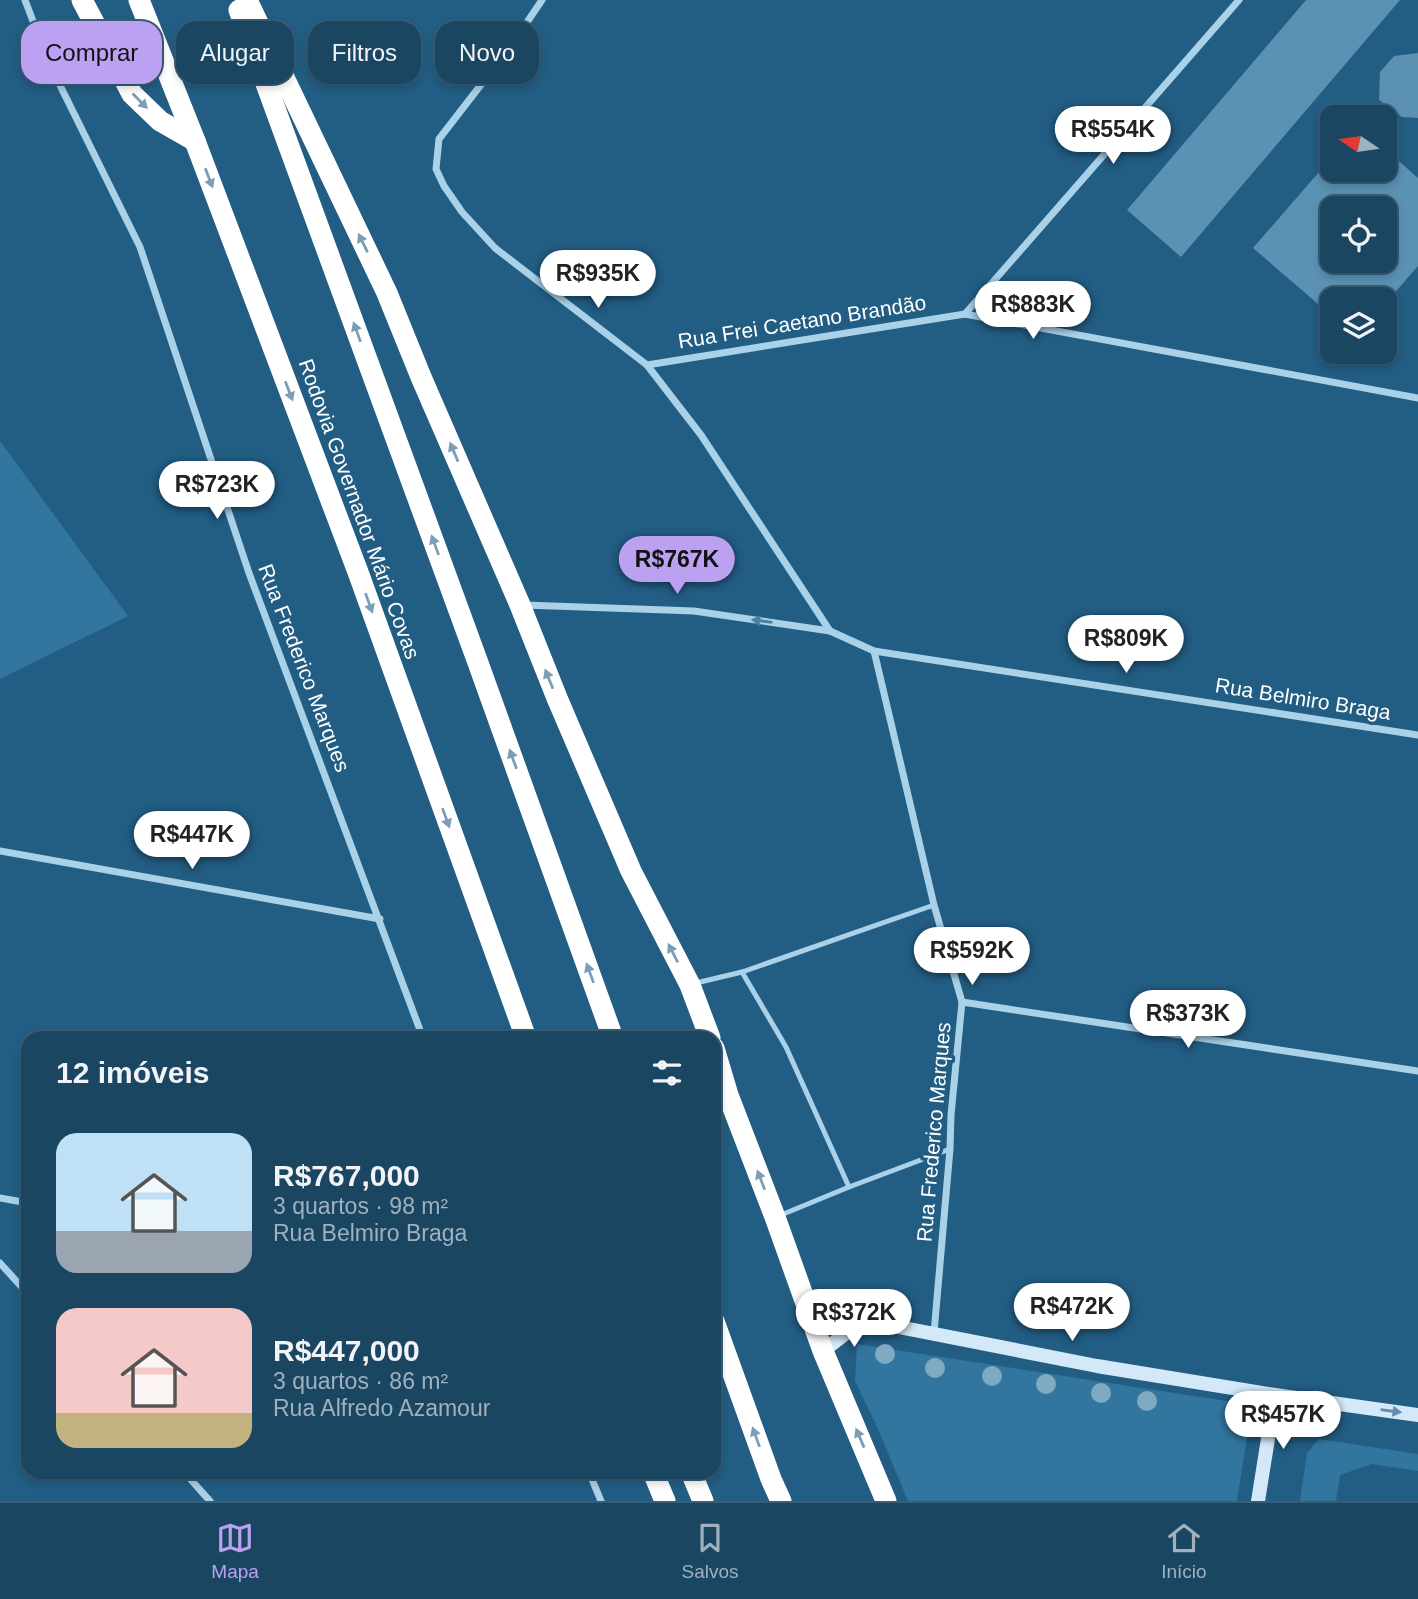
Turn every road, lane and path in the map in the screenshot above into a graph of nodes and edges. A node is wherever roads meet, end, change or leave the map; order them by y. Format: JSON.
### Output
{"nodes":[{"id":1,"x":25,"y":0,"type":"edge"},
{"id":2,"x":82,"y":0,"type":"edge"},
{"id":3,"x":139,"y":0,"type":"edge"},
{"id":4,"x":235,"y":0,"type":"edge"},
{"id":5,"x":247,"y":0,"type":"edge"},
{"id":6,"x":542,"y":0,"type":"edge"},
{"id":7,"x":1239,"y":0,"type":"edge"},
{"id":8,"x":195,"y":141,"type":"junction"},
{"id":9,"x":965,"y":314,"type":"junction"},
{"id":10,"x":647,"y":365,"type":"junction"},
{"id":11,"x":1418,"y":398,"type":"edge"},
{"id":12,"x":520,"y":605,"type":"junction"},
{"id":13,"x":830,"y":631,"type":"junction"},
{"id":14,"x":874,"y":651,"type":"junction"},
{"id":15,"x":1418,"y":735,"type":"edge"},
{"id":16,"x":0,"y":851,"type":"edge"},
{"id":17,"x":934,"y":905,"type":"junction"},
{"id":18,"x":380,"y":919,"type":"junction"},
{"id":19,"x":742,"y":972,"type":"junction"},
{"id":20,"x":690,"y":985,"type":"junction"},
{"id":21,"x":962,"y":1002,"type":"junction"},
{"id":22,"x":420,"y":1031,"type":"edge"},
{"id":23,"x":522,"y":1031,"type":"edge"},
{"id":24,"x":610,"y":1031,"type":"edge"},
{"id":25,"x":707,"y":1031,"type":"edge"},
{"id":26,"x":1418,"y":1071,"type":"edge"},
{"id":27,"x":721,"y":1072,"type":"edge"},
{"id":28,"x":950,"y":1149,"type":"junction"},
{"id":29,"x":849,"y":1187,"type":"junction"},
{"id":30,"x":0,"y":1198,"type":"edge"},
{"id":31,"x":21,"y":1202,"type":"edge"},
{"id":32,"x":775,"y":1217,"type":"junction"},
{"id":33,"x":0,"y":1263,"type":"edge"},
{"id":34,"x":21,"y":1286,"type":"edge"},
{"id":35,"x":806,"y":1302,"type":"junction"},
{"id":36,"x":863,"y":1320,"type":"junction"},
{"id":37,"x":934,"y":1334,"type":"junction"},
{"id":38,"x":721,"y":1340,"type":"edge"},
{"id":39,"x":823,"y":1351,"type":"junction"},
{"id":40,"x":1275,"y":1395,"type":"junction"},
{"id":41,"x":1418,"y":1415,"type":"edge"},
{"id":42,"x":190,"y":1479,"type":"edge"},
{"id":43,"x":592,"y":1479,"type":"edge"},
{"id":44,"x":656,"y":1479,"type":"edge"},
{"id":45,"x":694,"y":1479,"type":"edge"},
{"id":46,"x":210,"y":1501,"type":"edge"},
{"id":47,"x":601,"y":1501,"type":"edge"},
{"id":48,"x":665,"y":1501,"type":"edge"},
{"id":49,"x":702,"y":1501,"type":"edge"},
{"id":50,"x":781,"y":1501,"type":"edge"},
{"id":51,"x":886,"y":1501,"type":"edge"},
{"id":52,"x":1258,"y":1501,"type":"edge"}],
"edges":[{"from":1,"to":18,"type":"street","name":"Rua Frederico Marques"},
{"from":2,"to":8,"type":"highway","one_way":true},
{"from":3,"to":8,"type":"highway","name":"Rodovia Governador Mário Covas"},
{"from":24,"to":4,"type":"highway","one_way":true},
{"from":12,"to":5,"type":"highway","one_way":true},
{"from":6,"to":10,"type":"street"},
{"from":7,"to":9,"type":"street"},
{"from":8,"to":23,"type":"highway","name":"Rodovia Governador Mário Covas","one_way":true},
{"from":9,"to":10,"type":"street","name":"Rua Frei Caetano Brandão"},
{"from":9,"to":11,"type":"street","name":"Rua Frei Caetano Brandão"},
{"from":10,"to":13,"type":"street"},
{"from":13,"to":12,"type":"street","name":"Rua Belmiro Braga","one_way":true},
{"from":20,"to":12,"type":"highway","one_way":true},
{"from":13,"to":14,"type":"street","name":"Rua Belmiro Braga"},
{"from":14,"to":15,"type":"street","name":"Rua Belmiro Braga"},
{"from":14,"to":17,"type":"street","name":"Rua Frederico Marques"},
{"from":16,"to":18,"type":"street"},
{"from":17,"to":19,"type":"lane"},
{"from":17,"to":21,"type":"street","name":"Rua Frederico Marques"},
{"from":18,"to":22,"type":"street","name":"Rua Frederico Marques"},
{"from":19,"to":20,"type":"lane"},
{"from":19,"to":29,"type":"lane"},
{"from":20,"to":25,"type":"highway"},
{"from":21,"to":26,"type":"street"},
{"from":21,"to":28,"type":"street","name":"Rua Frederico Marques"},
{"from":32,"to":27,"type":"highway","one_way":true},
{"from":28,"to":29,"type":"lane"},
{"from":28,"to":37,"type":"street","name":"Rua Frederico Marques"},
{"from":29,"to":32,"type":"lane"},
{"from":30,"to":31,"type":"street"},
{"from":32,"to":35,"type":"highway"},
{"from":33,"to":34,"type":"street"},
{"from":35,"to":36,"type":"street"},
{"from":35,"to":39,"type":"highway"},
{"from":36,"to":37,"type":"street"},
{"from":36,"to":39,"type":"street"},
{"from":37,"to":40,"type":"street"},
{"from":50,"to":38,"type":"highway","one_way":true},
{"from":51,"to":39,"type":"highway","one_way":true},
{"from":40,"to":41,"type":"street","one_way":true},
{"from":40,"to":52,"type":"street"},
{"from":42,"to":46,"type":"street"},
{"from":43,"to":47,"type":"street"},
{"from":44,"to":48,"type":"highway"},
{"from":45,"to":49,"type":"highway"}]}
